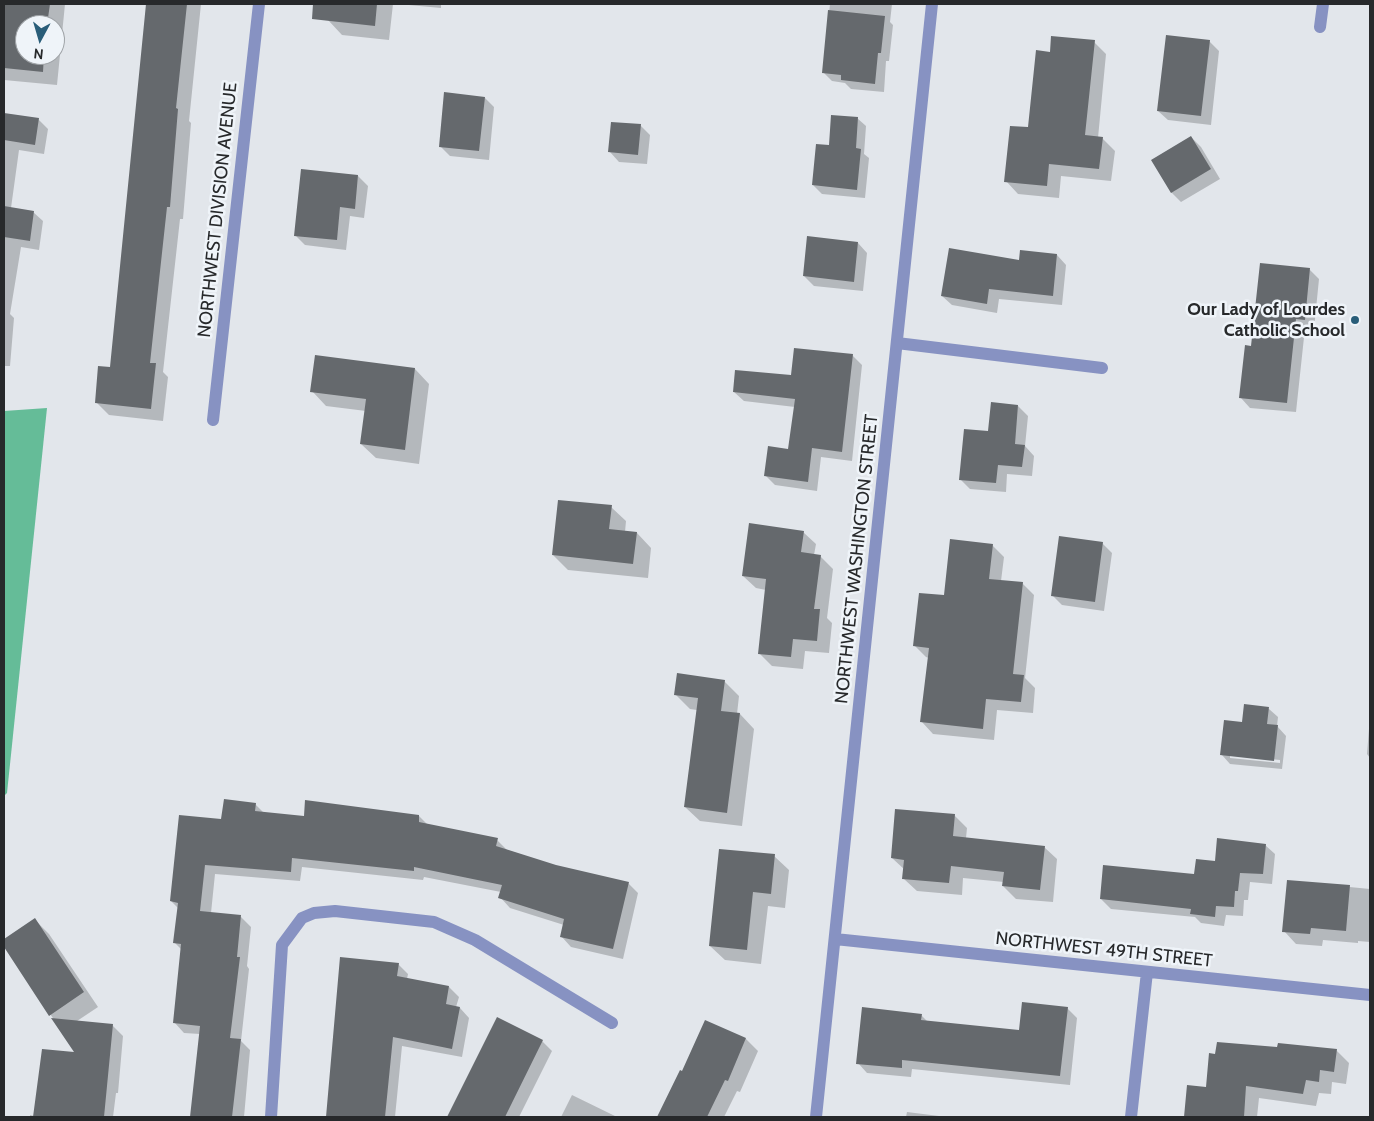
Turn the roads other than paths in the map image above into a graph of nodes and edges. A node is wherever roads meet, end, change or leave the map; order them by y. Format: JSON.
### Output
{"nodes":[{"id":1,"x":259,"y":4,"type":"edge"},
{"id":2,"x":932,"y":4,"type":"edge"},
{"id":3,"x":1323,"y":4,"type":"edge"},
{"id":4,"x":1320,"y":27,"type":"dead end"},
{"id":5,"x":897,"y":343,"type":"junction"},
{"id":6,"x":1102,"y":368,"type":"dead end"},
{"id":7,"x":213,"y":420,"type":"dead end"},
{"id":8,"x":835,"y":939,"type":"junction"},
{"id":9,"x":1147,"y":972,"type":"junction"},
{"id":10,"x":1370,"y":995,"type":"edge"},
{"id":11,"x":612,"y":1023,"type":"dead end"},
{"id":12,"x":271,"y":1117,"type":"edge"},
{"id":13,"x":816,"y":1117,"type":"edge"},
{"id":14,"x":1130,"y":1117,"type":"edge"}],
"edges":[{"from":1,"to":7,"type":"street","name":"NORTHWEST DIVISION AVENUE"},
{"from":2,"to":5,"type":"street","name":"NORTHWEST WASHINGTON STREET"},
{"from":3,"to":4,"type":"street"},
{"from":5,"to":6,"type":"street"},
{"from":5,"to":8,"type":"street","name":"NORTHWEST WASHINGTON STREET"},
{"from":8,"to":9,"type":"street","name":"NORTHWEST 49TH STREET"},
{"from":8,"to":13,"type":"street","name":"NORTHWEST WASHINGTON STREET"},
{"from":9,"to":10,"type":"street","name":"NORTHWEST 49TH STREET"},
{"from":9,"to":14,"type":"street"},
{"from":11,"to":12,"type":"street"}]}
